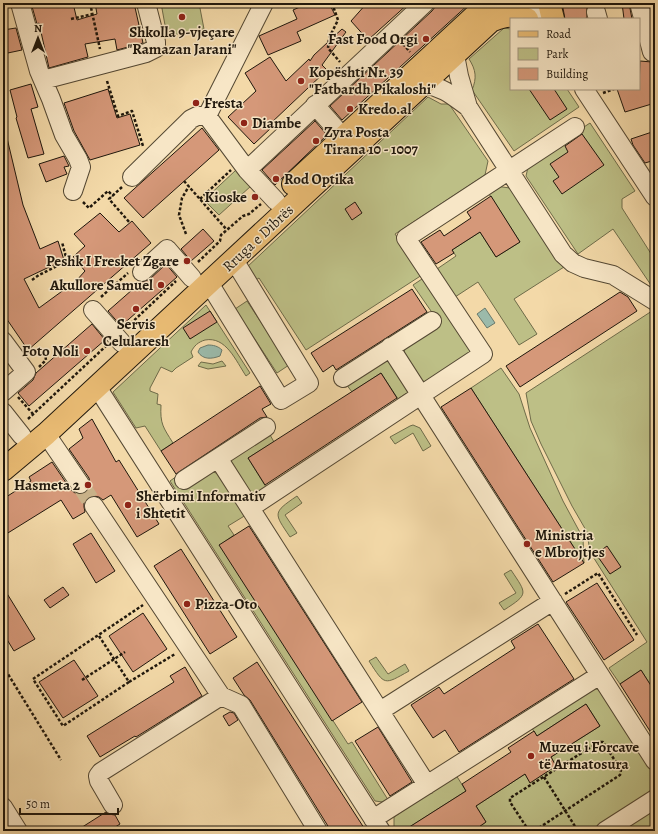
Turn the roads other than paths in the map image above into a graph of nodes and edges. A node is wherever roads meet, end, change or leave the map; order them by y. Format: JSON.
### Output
{"nodes":[{"id":1,"x":20,"y":3,"type":"edge"},
{"id":2,"x":146,"y":3,"type":"edge"},
{"id":3,"x":264,"y":3,"type":"edge"},
{"id":4,"x":425,"y":3,"type":"edge"},
{"id":5,"x":510,"y":3,"type":"edge"},
{"id":6,"x":531,"y":3,"type":"edge"},
{"id":7,"x":549,"y":3,"type":"edge"},
{"id":8,"x":638,"y":3,"type":"edge"},
{"id":9,"x":489,"y":8,"type":"edge"},
{"id":10,"x":524,"y":18,"type":"edge"},
{"id":11,"x":538,"y":18,"type":"edge"},
{"id":12,"x":553,"y":18,"type":"edge"},
{"id":13,"x":649,"y":53,"type":"edge"},
{"id":14,"x":455,"y":55,"type":"junction"},
{"id":15,"x":43,"y":80,"type":"junction"},
{"id":16,"x":424,"y":84,"type":"junction"},
{"id":17,"x":585,"y":90,"type":"edge"},
{"id":18,"x":315,"y":105,"type":"junction"},
{"id":19,"x":468,"y":107,"type":"junction"},
{"id":20,"x":207,"y":116,"type":"junction"},
{"id":21,"x":575,"y":127,"type":"dead end"},
{"id":22,"x":344,"y":137,"type":"junction"},
{"id":23,"x":240,"y":169,"type":"junction"},
{"id":24,"x":509,"y":170,"type":"junction"},
{"id":25,"x":648,"y":174,"type":"edge"},
{"id":26,"x":132,"y":177,"type":"road end"},
{"id":27,"x":73,"y":191,"type":"road end"},
{"id":28,"x":273,"y":198,"type":"junction"},
{"id":29,"x":655,"y":198,"type":"edge"},
{"id":30,"x":234,"y":260,"type":"junction"},
{"id":31,"x":142,"y":272,"type":"dead end"},
{"id":32,"x":196,"y":278,"type":"junction"},
{"id":33,"x":655,"y":300,"type":"edge"},
{"id":34,"x":93,"y":310,"type":"dead end"},
{"id":35,"x":432,"y":321,"type":"dead end"},
{"id":36,"x":6,"y":336,"type":"edge"},
{"id":37,"x":119,"y":340,"type":"junction"},
{"id":38,"x":390,"y":347,"type":"junction"},
{"id":39,"x":343,"y":378,"type":"dead end"},
{"id":40,"x":96,"y":387,"type":"junction"},
{"id":41,"x":10,"y":394,"type":"edge"},
{"id":42,"x":421,"y":395,"type":"junction"},
{"id":43,"x":3,"y":412,"type":"edge"},
{"id":44,"x":266,"y":427,"type":"dead end"},
{"id":45,"x":19,"y":433,"type":"junction"},
{"id":46,"x":46,"y":434,"type":"junction"},
{"id":47,"x":3,"y":452,"type":"edge"},
{"id":48,"x":218,"y":458,"type":"junction"},
{"id":49,"x":3,"y":470,"type":"edge"},
{"id":50,"x":184,"y":480,"type":"dead end"},
{"id":51,"x":80,"y":484,"type":"tunnel mouth"},
{"id":52,"x":94,"y":506,"type":"tunnel mouth"},
{"id":53,"x":250,"y":508,"type":"junction"},
{"id":54,"x":553,"y":601,"type":"junction"},
{"id":55,"x":600,"y":675,"type":"junction"},
{"id":56,"x":221,"y":696,"type":"junction"},
{"id":57,"x":380,"y":711,"type":"junction"},
{"id":58,"x":655,"y":761,"type":"edge"},
{"id":59,"x":427,"y":785,"type":"junction"},
{"id":60,"x":655,"y":799,"type":"edge"},
{"id":61,"x":113,"y":805,"type":"dead end"},
{"id":62,"x":3,"y":808,"type":"edge"},
{"id":63,"x":377,"y":825,"type":"edge"},
{"id":64,"x":18,"y":831,"type":"edge"},
{"id":65,"x":318,"y":831,"type":"edge"},
{"id":66,"x":605,"y":831,"type":"edge"}],
"edges":[{"from":1,"to":15,"type":"street"},
{"from":2,"to":15,"type":"street"},
{"from":3,"to":20,"type":"street"},
{"from":4,"to":18,"type":"street"},
{"from":5,"to":9,"type":"main road","name":"Rruga e Dibrës"},
{"from":6,"to":11,"type":"street"},
{"from":7,"to":12,"type":"main road"},
{"from":8,"to":13,"type":"street"},
{"from":9,"to":10,"type":"main road"},
{"from":9,"to":14,"type":"main road","name":"Rruga e Dibrës"},
{"from":9,"to":22,"type":"main road","name":"Rruga e Dibrës"},
{"from":14,"to":16,"type":"main road","name":"Rruga e Dibrës"},
{"from":14,"to":19,"type":"street"},
{"from":15,"to":27,"type":"street"},
{"from":16,"to":19,"type":"street"},
{"from":16,"to":30,"type":"main road","name":"Rruga e Dibrës"},
{"from":17,"to":25,"type":"street"},
{"from":18,"to":22,"type":"street"},
{"from":18,"to":23,"type":"street"},
{"from":19,"to":24,"type":"street"},
{"from":20,"to":23,"type":"street"},
{"from":20,"to":26,"type":"street"},
{"from":21,"to":24,"type":"street"},
{"from":22,"to":28,"type":"main road","name":"Rruga e Dibrës"},
{"from":23,"to":28,"type":"street"},
{"from":24,"to":33,"type":"street"},
{"from":24,"to":42,"type":"street"},
{"from":25,"to":29,"type":"street"},
{"from":28,"to":32,"type":"main road","name":"Rruga e Dibrës"},
{"from":30,"to":32,"type":"main road","name":"Rruga e Dibrës"},
{"from":30,"to":32,"type":"street"},
{"from":31,"to":32,"type":"street"},
{"from":32,"to":37,"type":"main road","name":"Rruga e Dibrës"},
{"from":32,"to":40,"type":"main road","name":"Rruga e Dibrës"},
{"from":34,"to":37,"type":"street"},
{"from":35,"to":38,"type":"street"},
{"from":36,"to":41,"type":"street"},
{"from":37,"to":45,"type":"main road","name":"Rruga e Dibrës"},
{"from":38,"to":39,"type":"street"},
{"from":38,"to":42,"type":"street"},
{"from":40,"to":46,"type":"main road","name":"Rruga e Dibrës"},
{"from":40,"to":63,"type":"street"},
{"from":42,"to":53,"type":"street"},
{"from":42,"to":54,"type":"street"},
{"from":43,"to":45,"type":"street"},
{"from":44,"to":48,"type":"street"},
{"from":45,"to":47,"type":"main road","name":"Rruga e Dibrës"},
{"from":46,"to":49,"type":"main road","name":"Rruga e Dibrës"},
{"from":46,"to":51,"type":"street"},
{"from":48,"to":50,"type":"street"},
{"from":48,"to":53,"type":"street"},
{"from":52,"to":56,"type":"street"},
{"from":53,"to":57,"type":"street"},
{"from":54,"to":55,"type":"street"},
{"from":54,"to":57,"type":"street"},
{"from":55,"to":58,"type":"street"},
{"from":55,"to":59,"type":"street"},
{"from":56,"to":61,"type":"street"},
{"from":56,"to":65,"type":"street"},
{"from":57,"to":59,"type":"street"},
{"from":59,"to":63,"type":"street"},
{"from":60,"to":66,"type":"street"},
{"from":62,"to":64,"type":"street"}]}
